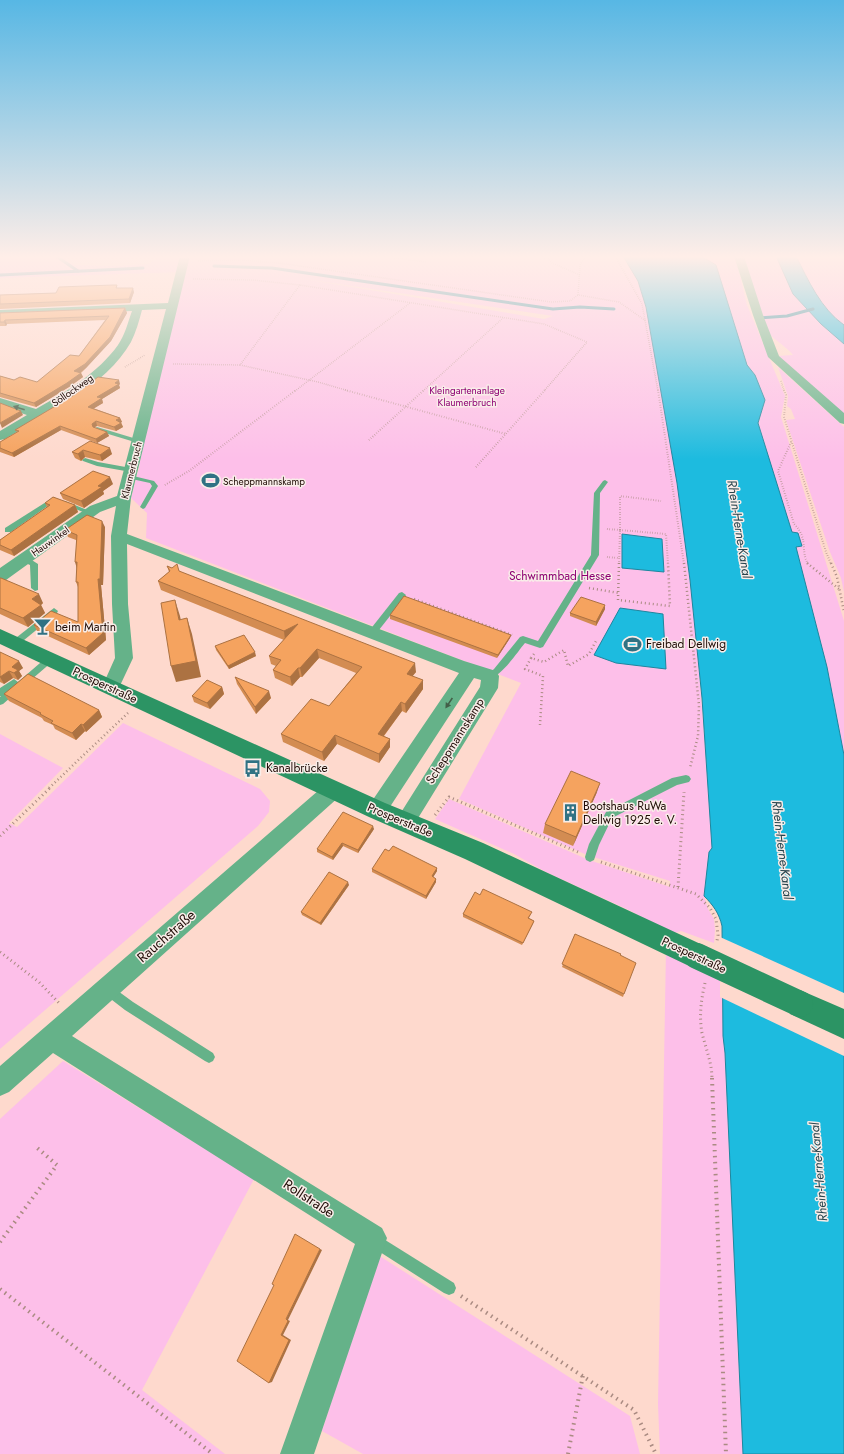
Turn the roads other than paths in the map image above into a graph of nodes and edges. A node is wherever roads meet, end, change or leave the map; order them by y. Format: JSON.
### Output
{"nodes":[{"id":1,"x":132,"y":324,"type":"edge"},
{"id":2,"x":168,"y":324,"type":"edge"},
{"id":3,"x":761,"y":324,"type":"edge"},
{"id":4,"x":0,"y":402,"type":"edge"},
{"id":5,"x":38,"y":414,"type":"junction"},
{"id":6,"x":844,"y":420,"type":"edge"},
{"id":7,"x":97,"y":428,"type":"edge"},
{"id":8,"x":0,"y":436,"type":"edge"},
{"id":9,"x":116,"y":439,"type":"dead end"},
{"id":10,"x":137,"y":444,"type":"junction"},
{"id":11,"x":85,"y":460,"type":"edge"},
{"id":12,"x":130,"y":474,"type":"junction"},
{"id":13,"x":605,"y":482,"type":"dead end"},
{"id":14,"x":124,"y":498,"type":"junction"},
{"id":15,"x":143,"y":507,"type":"dead end"},
{"id":16,"x":90,"y":513,"type":"junction"},
{"id":17,"x":8,"y":530,"type":"dead end"},
{"id":18,"x":119,"y":536,"type":"junction"},
{"id":19,"x":24,"y":559,"type":"junction"},
{"id":20,"x":0,"y":576,"type":"edge"},
{"id":21,"x":35,"y":588,"type":"dead end"},
{"id":22,"x":402,"y":595,"type":"road end"},
{"id":23,"x":54,"y":611,"type":"edge"},
{"id":24,"x":372,"y":633,"type":"junction"},
{"id":25,"x":8,"y":640,"type":"edge"},
{"id":26,"x":47,"y":658,"type":"junction"},
{"id":27,"x":470,"y":670,"type":"junction"},
{"id":28,"x":490,"y":676,"type":"junction"},
{"id":29,"x":111,"y":687,"type":"junction"},
{"id":30,"x":0,"y":694,"type":"edge"},
{"id":31,"x":0,"y":702,"type":"edge"},
{"id":32,"x":686,"y":779,"type":"road end"},
{"id":33,"x":333,"y":790,"type":"junction"},
{"id":34,"x":377,"y":810,"type":"junction"},
{"id":35,"x":415,"y":827,"type":"junction"},
{"id":36,"x":590,"y":857,"type":"road end"},
{"id":37,"x":106,"y":988,"type":"junction"},
{"id":38,"x":844,"y":1024,"type":"edge"},
{"id":39,"x":51,"y":1037,"type":"junction"},
{"id":40,"x":209,"y":1058,"type":"dead end"},
{"id":41,"x":0,"y":1082,"type":"edge"},
{"id":42,"x":372,"y":1238,"type":"junction"},
{"id":43,"x":449,"y":1288,"type":"road end"},
{"id":44,"x":296,"y":1454,"type":"edge"}],
"edges":[{"from":1,"to":5,"type":"street","name":"Söllockweg"},
{"from":2,"to":10,"type":"street","name":"Klaumerbruch"},
{"from":3,"to":6,"type":"street"},
{"from":5,"to":4,"type":"street","one_way":true},
{"from":5,"to":8,"type":"street","name":"Söllockweg"},
{"from":7,"to":10,"type":"lane"},
{"from":9,"to":10,"type":"lane"},
{"from":10,"to":12,"type":"street","name":"Klaumerbruch"},
{"from":11,"to":12,"type":"lane"},
{"from":12,"to":14,"type":"street","name":"Klaumerbruch"},
{"from":12,"to":15,"type":"lane"},
{"from":13,"to":28,"type":"lane"},
{"from":14,"to":16,"type":"street","name":"Hauwinkel"},
{"from":14,"to":18,"type":"street","name":"Klaumerbruch"},
{"from":16,"to":17,"type":"lane"},
{"from":16,"to":19,"type":"street","name":"Hauwinkel"},
{"from":18,"to":24,"type":"street"},
{"from":18,"to":29,"type":"street","name":"Klaumerbruch"},
{"from":19,"to":20,"type":"street","name":"Hauwinkel"},
{"from":19,"to":21,"type":"lane"},
{"from":22,"to":24,"type":"lane"},
{"from":23,"to":25,"type":"lane"},
{"from":24,"to":27,"type":"street"},
{"from":25,"to":26,"type":"main road","name":"Prosperstraße"},
{"from":26,"to":29,"type":"main road","name":"Prosperstraße"},
{"from":26,"to":30,"type":"lane"},
{"from":26,"to":31,"type":"lane"},
{"from":27,"to":28,"type":"street"},
{"from":27,"to":34,"type":"street","name":"Scheppmannskamp","one_way":true},
{"from":28,"to":35,"type":"street","name":"Scheppmannskamp"},
{"from":29,"to":33,"type":"main road","name":"Prosperstraße"},
{"from":32,"to":36,"type":"lane"},
{"from":33,"to":34,"type":"main road","name":"Prosperstraße"},
{"from":33,"to":37,"type":"street","name":"Rauchstraße"},
{"from":34,"to":35,"type":"main road","name":"Prosperstraße"},
{"from":35,"to":38,"type":"main road","name":"Prosperstraße","bridge":true},
{"from":37,"to":39,"type":"street","name":"Rauchstraße"},
{"from":37,"to":40,"type":"lane"},
{"from":39,"to":41,"type":"street","name":"Rauchstraße"},
{"from":39,"to":42,"type":"street","name":"Rollstraße"},
{"from":42,"to":43,"type":"lane"},
{"from":42,"to":44,"type":"street"}]}
